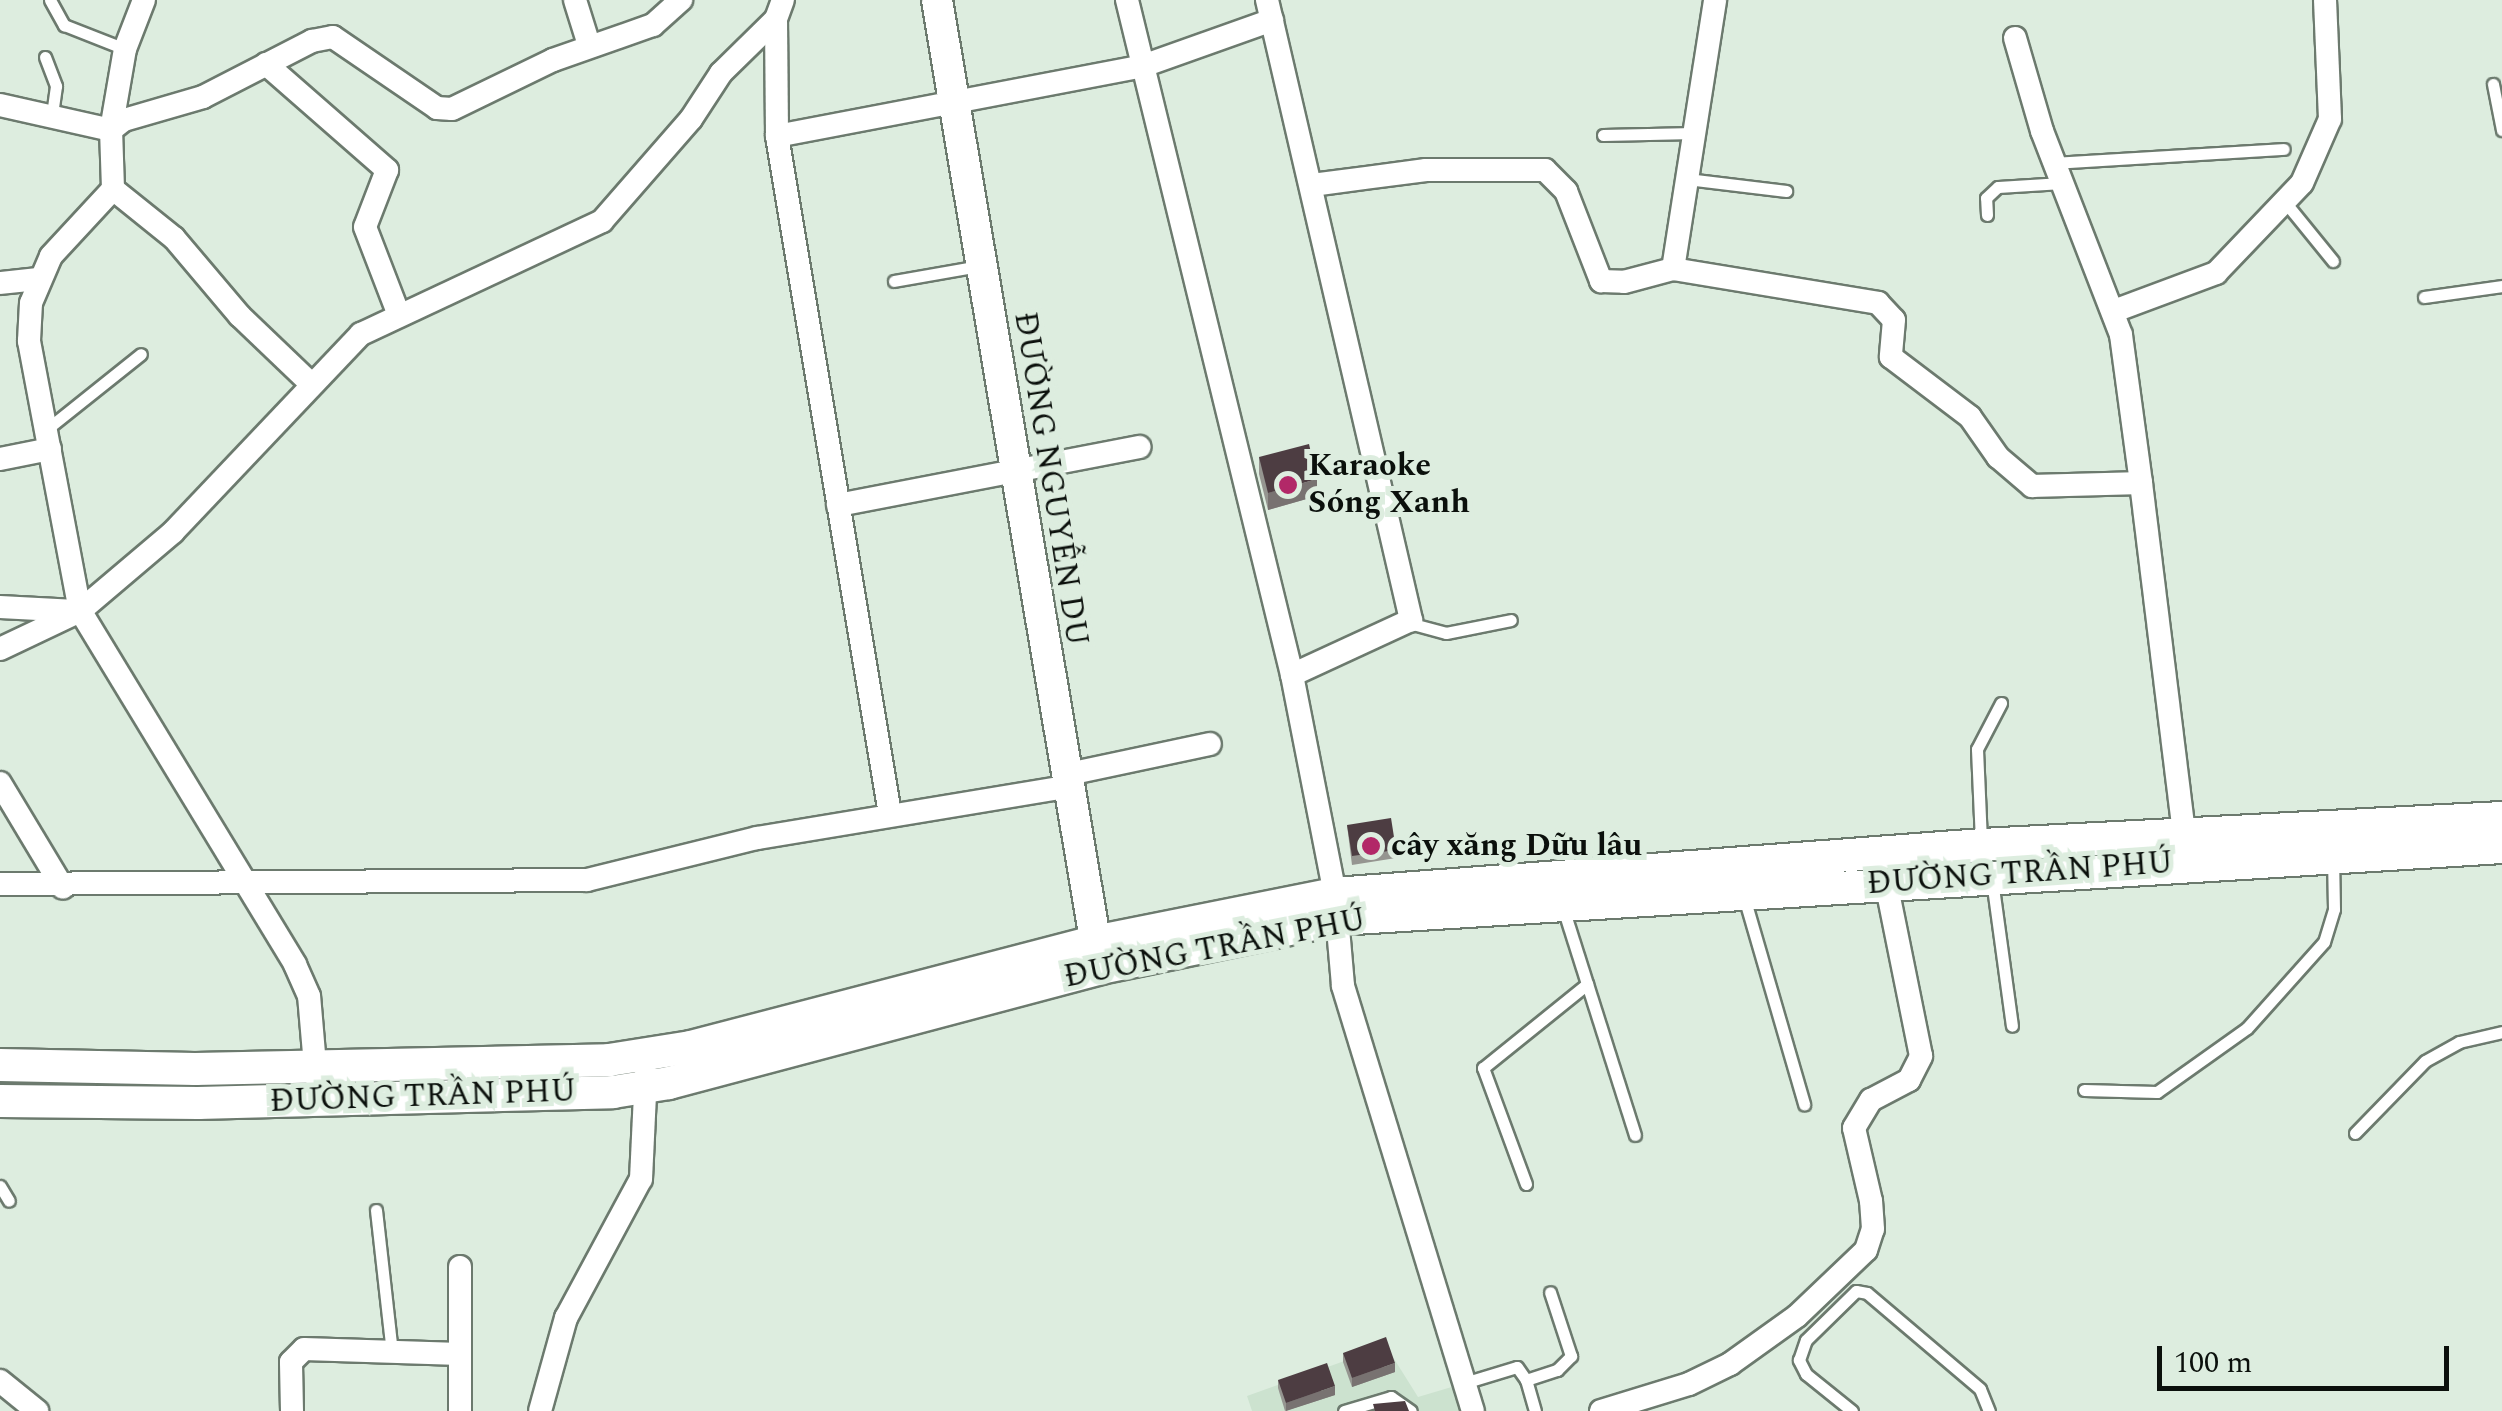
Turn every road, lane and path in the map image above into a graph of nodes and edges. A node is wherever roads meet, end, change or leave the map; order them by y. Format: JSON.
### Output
{"nodes":[{"id":1,"x":50,"y":0,"type":"edge"},
{"id":2,"x":144,"y":0,"type":"edge"},
{"id":3,"x":574,"y":0,"type":"edge"},
{"id":4,"x":681,"y":0,"type":"edge"},
{"id":5,"x":799,"y":0,"type":"edge"},
{"id":6,"x":937,"y":0,"type":"edge"},
{"id":7,"x":1128,"y":0,"type":"edge"},
{"id":8,"x":1715,"y":0,"type":"edge"},
{"id":9,"x":2325,"y":0,"type":"edge"},
{"id":10,"x":781,"y":6,"type":"edge"},
{"id":11,"x":1269,"y":10,"type":"edge"},
{"id":12,"x":2015,"y":38,"type":"dead end"},
{"id":13,"x":590,"y":45,"type":"junction"},
{"id":14,"x":125,"y":49,"type":"junction"},
{"id":15,"x":46,"y":57,"type":"dead end"},
{"id":16,"x":266,"y":64,"type":"junction"},
{"id":17,"x":1142,"y":66,"type":"junction"},
{"id":18,"x":2493,"y":84,"type":"dead end"},
{"id":19,"x":952,"y":101,"type":"junction"},
{"id":20,"x":0,"y":105,"type":"edge"},
{"id":21,"x":52,"y":114,"type":"junction"},
{"id":22,"x":111,"y":130,"type":"junction"},
{"id":23,"x":2502,"y":130,"type":"edge"},
{"id":24,"x":1694,"y":134,"type":"junction"},
{"id":25,"x":1603,"y":135,"type":"dead end"},
{"id":26,"x":777,"y":136,"type":"junction"},
{"id":27,"x":2284,"y":149,"type":"dead end"},
{"id":28,"x":2058,"y":173,"type":"junction"},
{"id":29,"x":1687,"y":179,"type":"junction"},
{"id":30,"x":1312,"y":185,"type":"junction"},
{"id":31,"x":113,"y":189,"type":"junction"},
{"id":32,"x":1786,"y":191,"type":"dead end"},
{"id":33,"x":2285,"y":202,"type":"junction"},
{"id":34,"x":1987,"y":215,"type":"dead end"},
{"id":35,"x":2333,"y":262,"type":"dead end"},
{"id":36,"x":979,"y":266,"type":"junction"},
{"id":37,"x":1673,"y":269,"type":"junction"},
{"id":38,"x":39,"y":279,"type":"junction"},
{"id":39,"x":894,"y":281,"type":"dead end"},
{"id":40,"x":0,"y":283,"type":"edge"},
{"id":41,"x":2502,"y":286,"type":"edge"},
{"id":42,"x":2424,"y":296,"type":"dead end"},
{"id":43,"x":2114,"y":311,"type":"junction"},
{"id":44,"x":399,"y":315,"type":"junction"},
{"id":45,"x":141,"y":354,"type":"dead end"},
{"id":46,"x":310,"y":383,"type":"junction"},
{"id":47,"x":49,"y":439,"type":"junction"},
{"id":48,"x":1139,"y":446,"type":"dead end"},
{"id":49,"x":0,"y":459,"type":"edge"},
{"id":50,"x":1013,"y":470,"type":"junction"},
{"id":51,"x":2140,"y":483,"type":"junction"},
{"id":52,"x":838,"y":506,"type":"junction"},
{"id":53,"x":0,"y":606,"type":"edge"},
{"id":54,"x":80,"y":612,"type":"junction"},
{"id":55,"x":1511,"y":620,"type":"dead end"},
{"id":56,"x":1410,"y":623,"type":"junction"},
{"id":57,"x":0,"y":649,"type":"edge"},
{"id":58,"x":1292,"y":675,"type":"junction"},
{"id":59,"x":2002,"y":703,"type":"dead end"},
{"id":60,"x":1210,"y":744,"type":"dead end"},
{"id":61,"x":1065,"y":781,"type":"junction"},
{"id":62,"x":0,"y":782,"type":"edge"},
{"id":63,"x":890,"y":814,"type":"junction"},
{"id":64,"x":2502,"y":818,"type":"edge"},
{"id":65,"x":2502,"y":847,"type":"edge"},
{"id":66,"x":2186,"y":848,"type":"junction"},
{"id":67,"x":2333,"y":855,"type":"junction"},
{"id":68,"x":1986,"y":860,"type":"junction"},
{"id":69,"x":1886,"y":882,"type":"junction"},
{"id":70,"x":0,"y":884,"type":"edge"},
{"id":71,"x":246,"y":884,"type":"junction"},
{"id":72,"x":63,"y":888,"type":"junction"},
{"id":73,"x":1743,"y":893,"type":"junction"},
{"id":74,"x":1562,"y":904,"type":"junction"},
{"id":75,"x":1336,"y":907,"type":"junction"},
{"id":76,"x":1097,"y":955,"type":"junction"},
{"id":77,"x":1586,"y":984,"type":"junction"},
{"id":78,"x":2012,"y":1026,"type":"dead end"},
{"id":79,"x":2502,"y":1032,"type":"edge"},
{"id":80,"x":0,"y":1065,"type":"edge"},
{"id":81,"x":316,"y":1066,"type":"junction"},
{"id":82,"x":646,"y":1071,"type":"junction"},
{"id":83,"x":2084,"y":1090,"type":"dead end"},
{"id":84,"x":315,"y":1100,"type":"junction"},
{"id":85,"x":0,"y":1101,"type":"edge"},
{"id":86,"x":1804,"y":1104,"type":"dead end"},
{"id":87,"x":2356,"y":1133,"type":"dead end"},
{"id":88,"x":1635,"y":1135,"type":"dead end"},
{"id":89,"x":1526,"y":1184,"type":"dead end"},
{"id":90,"x":0,"y":1186,"type":"edge"},
{"id":91,"x":10,"y":1201,"type":"dead end"},
{"id":92,"x":376,"y":1210,"type":"dead end"},
{"id":93,"x":460,"y":1267,"type":"dead end"},
{"id":94,"x":1550,"y":1292,"type":"dead end"},
{"id":95,"x":1786,"y":1324,"type":"junction"},
{"id":96,"x":1806,"y":1340,"type":"junction"},
{"id":97,"x":392,"y":1353,"type":"junction"},
{"id":98,"x":460,"y":1354,"type":"junction"},
{"id":99,"x":1526,"y":1380,"type":"junction"},
{"id":100,"x":0,"y":1381,"type":"edge"},
{"id":101,"x":1464,"y":1384,"type":"junction"},
{"id":102,"x":37,"y":1411,"type":"edge"},
{"id":103,"x":292,"y":1411,"type":"edge"},
{"id":104,"x":460,"y":1411,"type":"edge"},
{"id":105,"x":540,"y":1411,"type":"edge"},
{"id":106,"x":1344,"y":1411,"type":"edge"},
{"id":107,"x":1410,"y":1411,"type":"edge"},
{"id":108,"x":1473,"y":1411,"type":"edge"},
{"id":109,"x":1535,"y":1411,"type":"edge"},
{"id":110,"x":1601,"y":1411,"type":"edge"},
{"id":111,"x":1852,"y":1411,"type":"edge"},
{"id":112,"x":1988,"y":1411,"type":"edge"}],
"edges":[{"from":1,"to":14,"type":"lane"},
{"from":2,"to":14,"type":"street"},
{"from":3,"to":13,"type":"street"},
{"from":4,"to":13,"type":"street"},
{"from":5,"to":10,"type":"street"},
{"from":6,"to":19,"type":"street","name":"ĐƯỜNG NGUYỄN DU"},
{"from":7,"to":17,"type":"street"},
{"from":8,"to":24,"type":"street"},
{"from":9,"to":33,"type":"street"},
{"from":10,"to":26,"type":"street"},
{"from":10,"to":44,"type":"street"},
{"from":11,"to":17,"type":"street"},
{"from":11,"to":30,"type":"street"},
{"from":12,"to":28,"type":"street"},
{"from":13,"to":16,"type":"street"},
{"from":14,"to":22,"type":"street"},
{"from":15,"to":21,"type":"lane"},
{"from":16,"to":22,"type":"street"},
{"from":16,"to":44,"type":"street"},
{"from":17,"to":19,"type":"street"},
{"from":17,"to":58,"type":"street"},
{"from":18,"to":23,"type":"lane"},
{"from":19,"to":26,"type":"street"},
{"from":19,"to":36,"type":"street","name":"ĐƯỜNG NGUYỄN DU"},
{"from":20,"to":21,"type":"street"},
{"from":21,"to":22,"type":"street"},
{"from":22,"to":31,"type":"street"},
{"from":24,"to":25,"type":"lane"},
{"from":24,"to":29,"type":"street"},
{"from":26,"to":52,"type":"street"},
{"from":27,"to":28,"type":"lane"},
{"from":28,"to":34,"type":"lane"},
{"from":28,"to":43,"type":"street"},
{"from":29,"to":32,"type":"lane"},
{"from":29,"to":37,"type":"street"},
{"from":30,"to":37,"type":"street"},
{"from":30,"to":56,"type":"street"},
{"from":31,"to":38,"type":"street"},
{"from":31,"to":46,"type":"street"},
{"from":33,"to":35,"type":"lane"},
{"from":33,"to":43,"type":"street"},
{"from":36,"to":39,"type":"lane"},
{"from":36,"to":50,"type":"street","name":"ĐƯỜNG NGUYỄN DU"},
{"from":37,"to":51,"type":"street"},
{"from":38,"to":40,"type":"street"},
{"from":38,"to":47,"type":"street"},
{"from":41,"to":42,"type":"lane"},
{"from":43,"to":51,"type":"street"},
{"from":44,"to":46,"type":"street"},
{"from":45,"to":47,"type":"lane"},
{"from":46,"to":54,"type":"street"},
{"from":47,"to":49,"type":"street"},
{"from":47,"to":54,"type":"street"},
{"from":48,"to":50,"type":"street"},
{"from":50,"to":52,"type":"street"},
{"from":50,"to":61,"type":"street","name":"ĐƯỜNG NGUYỄN DU"},
{"from":51,"to":66,"type":"street"},
{"from":52,"to":63,"type":"street"},
{"from":53,"to":54,"type":"street"},
{"from":54,"to":57,"type":"street"},
{"from":54,"to":71,"type":"street"},
{"from":55,"to":56,"type":"lane"},
{"from":56,"to":58,"type":"street"},
{"from":58,"to":75,"type":"street"},
{"from":59,"to":68,"type":"lane"},
{"from":60,"to":61,"type":"street"},
{"from":61,"to":63,"type":"street"},
{"from":61,"to":76,"type":"street","name":"ĐƯỜNG NGUYỄN DU"},
{"from":62,"to":72,"type":"street"},
{"from":63,"to":71,"type":"street"},
{"from":64,"to":66,"type":"main road","name":"ĐƯỜNG TRẦN PHÚ"},
{"from":65,"to":67,"type":"main road","name":"ĐƯỜNG TRẦN PHÚ"},
{"from":66,"to":67,"type":"main road","name":"ĐƯỜNG TRẦN PHÚ"},
{"from":66,"to":68,"type":"main road","name":"ĐƯỜNG TRẦN PHÚ"},
{"from":67,"to":83,"type":"lane"},
{"from":68,"to":69,"type":"main road","name":"ĐƯỜNG TRẦN PHÚ"},
{"from":68,"to":75,"type":"main road","name":"ĐƯỜNG TRẦN PHÚ"},
{"from":68,"to":78,"type":"lane"},
{"from":69,"to":73,"type":"main road","name":"ĐƯỜNG TRẦN PHÚ"},
{"from":69,"to":95,"type":"street"},
{"from":70,"to":72,"type":"street"},
{"from":71,"to":72,"type":"street"},
{"from":71,"to":81,"type":"street"},
{"from":73,"to":74,"type":"main road","name":"ĐƯỜNG TRẦN PHÚ"},
{"from":73,"to":86,"type":"lane"},
{"from":74,"to":75,"type":"main road","name":"ĐƯỜNG TRẦN PHÚ"},
{"from":74,"to":77,"type":"lane"},
{"from":75,"to":76,"type":"main road","name":"ĐƯỜNG TRẦN PHÚ"},
{"from":75,"to":101,"type":"street"},
{"from":76,"to":82,"type":"main road","name":"ĐƯỜNG TRẦN PHÚ"},
{"from":77,"to":88,"type":"lane"},
{"from":77,"to":89,"type":"lane"},
{"from":79,"to":87,"type":"lane"},
{"from":80,"to":81,"type":"main road","name":"ĐƯỜNG TRẦN PHÚ"},
{"from":81,"to":82,"type":"main road","name":"ĐƯỜNG TRẦN PHÚ"},
{"from":81,"to":84,"type":"street"},
{"from":82,"to":84,"type":"main road","name":"ĐƯỜNG TRẦN PHÚ"},
{"from":82,"to":105,"type":"street"},
{"from":84,"to":85,"type":"main road","name":"ĐƯỜNG TRẦN PHÚ"},
{"from":90,"to":91,"type":"lane"},
{"from":92,"to":97,"type":"lane"},
{"from":93,"to":98,"type":"street"},
{"from":94,"to":99,"type":"lane"},
{"from":95,"to":96,"type":"lane"},
{"from":95,"to":110,"type":"street"},
{"from":96,"to":111,"type":"lane"},
{"from":96,"to":112,"type":"lane"},
{"from":97,"to":98,"type":"street"},
{"from":97,"to":103,"type":"street"},
{"from":98,"to":104,"type":"street"},
{"from":99,"to":101,"type":"lane"},
{"from":99,"to":109,"type":"lane"},
{"from":100,"to":102,"type":"street"},
{"from":101,"to":108,"type":"street"},
{"from":106,"to":107,"type":"lane"}]}
